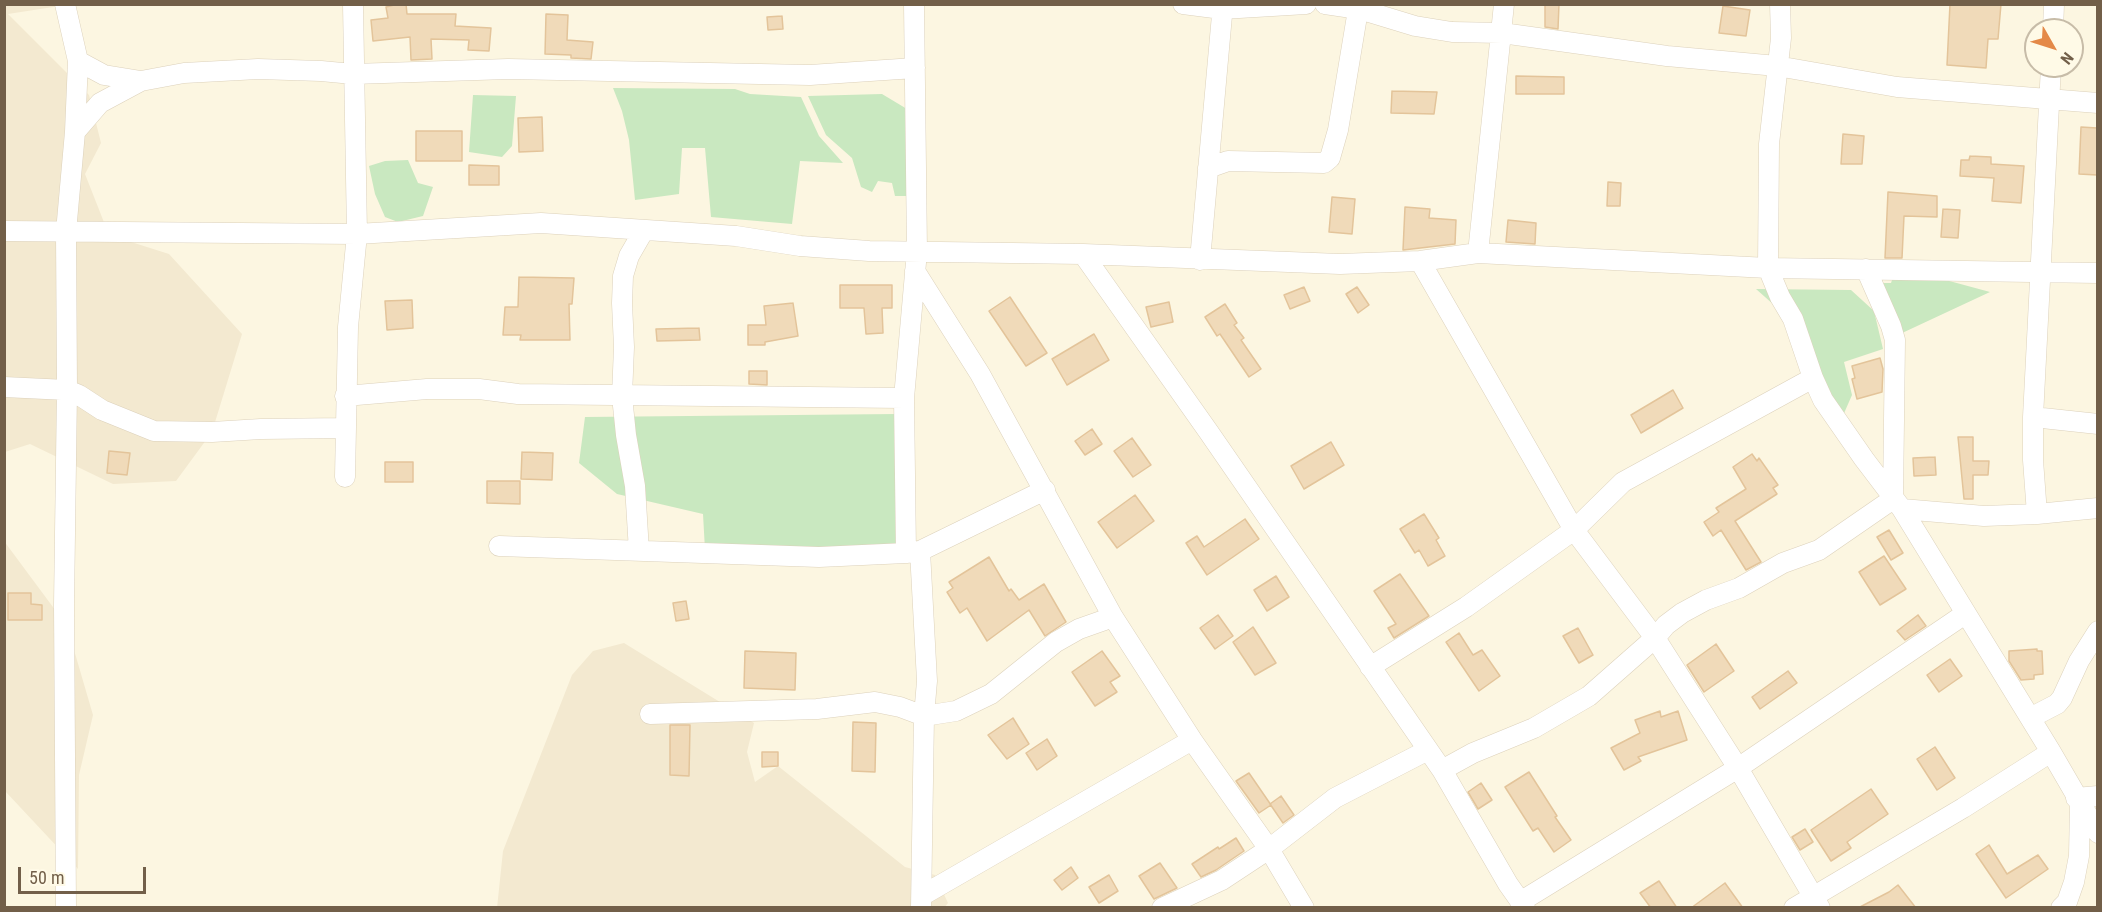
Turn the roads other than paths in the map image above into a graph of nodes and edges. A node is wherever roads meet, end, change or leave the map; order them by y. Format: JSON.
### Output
{"nodes":[{"id":1,"x":65,"y":4,"type":"edge"},
{"id":2,"x":353,"y":4,"type":"edge"},
{"id":3,"x":914,"y":4,"type":"edge"},
{"id":4,"x":1183,"y":4,"type":"edge"},
{"id":5,"x":1306,"y":4,"type":"edge"},
{"id":6,"x":1324,"y":4,"type":"edge"},
{"id":7,"x":1504,"y":4,"type":"edge"},
{"id":8,"x":1780,"y":4,"type":"edge"},
{"id":9,"x":1222,"y":7,"type":"edge"},
{"id":10,"x":1359,"y":7,"type":"edge"},
{"id":11,"x":1502,"y":33,"type":"junction"},
{"id":12,"x":78,"y":61,"type":"junction"},
{"id":13,"x":1777,"y":66,"type":"junction"},
{"id":14,"x":915,"y":68,"type":"junction"},
{"id":15,"x":353,"y":74,"type":"junction"},
{"id":16,"x":2051,"y":78,"type":"edge"},
{"id":17,"x":141,"y":81,"type":"junction"},
{"id":18,"x":2050,"y":97,"type":"junction"},
{"id":19,"x":2097,"y":103,"type":"edge"},
{"id":20,"x":75,"y":132,"type":"junction"},
{"id":21,"x":1208,"y":168,"type":"junction"},
{"id":22,"x":644,"y":230,"type":"junction"},
{"id":23,"x":4,"y":231,"type":"edge"},
{"id":24,"x":66,"y":232,"type":"junction"},
{"id":25,"x":357,"y":234,"type":"junction"},
{"id":26,"x":917,"y":251,"type":"junction"},
{"id":27,"x":1478,"y":253,"type":"junction"},
{"id":28,"x":1083,"y":254,"type":"junction"},
{"id":29,"x":1200,"y":260,"type":"junction"},
{"id":30,"x":1420,"y":261,"type":"junction"},
{"id":31,"x":1768,"y":268,"type":"junction"},
{"id":32,"x":1866,"y":269,"type":"junction"},
{"id":33,"x":915,"y":271,"type":"junction"},
{"id":34,"x":2040,"y":272,"type":"junction"},
{"id":35,"x":2097,"y":273,"type":"edge"},
{"id":36,"x":1813,"y":378,"type":"junction"},
{"id":37,"x":4,"y":387,"type":"edge"},
{"id":38,"x":67,"y":390,"type":"junction"},
{"id":39,"x":345,"y":396,"type":"junction"},
{"id":40,"x":622,"y":396,"type":"junction"},
{"id":41,"x":904,"y":398,"type":"junction"},
{"id":42,"x":2033,"y":417,"type":"junction"},
{"id":43,"x":2097,"y":424,"type":"edge"},
{"id":44,"x":345,"y":428,"type":"junction"},
{"id":45,"x":345,"y":477,"type":"dead end"},
{"id":46,"x":1045,"y":490,"type":"junction"},
{"id":47,"x":1897,"y":504,"type":"junction"},
{"id":48,"x":2097,"y":508,"type":"edge"},
{"id":49,"x":2037,"y":514,"type":"junction"},
{"id":50,"x":1574,"y":530,"type":"junction"},
{"id":51,"x":499,"y":546,"type":"dead end"},
{"id":52,"x":639,"y":551,"type":"junction"},
{"id":53,"x":913,"y":552,"type":"junction"},
{"id":54,"x":1965,"y":614,"type":"junction"},
{"id":55,"x":1113,"y":617,"type":"junction"},
{"id":56,"x":2097,"y":631,"type":"edge"},
{"id":57,"x":1655,"y":638,"type":"junction"},
{"id":58,"x":1370,"y":667,"type":"junction"},
{"id":59,"x":650,"y":714,"type":"dead end"},
{"id":60,"x":924,"y":716,"type":"junction"},
{"id":61,"x":2030,"y":718,"type":"junction"},
{"id":62,"x":1192,"y":740,"type":"junction"},
{"id":63,"x":1428,"y":750,"type":"junction"},
{"id":64,"x":2051,"y":752,"type":"junction"},
{"id":65,"x":1738,"y":768,"type":"junction"},
{"id":66,"x":1442,"y":770,"type":"junction"},
{"id":67,"x":2084,"y":800,"type":"edge"},
{"id":68,"x":2097,"y":833,"type":"edge"},
{"id":69,"x":1269,"y":849,"type":"junction"},
{"id":70,"x":922,"y":901,"type":"edge"},
{"id":71,"x":1816,"y":902,"type":"edge"},
{"id":72,"x":1522,"y":905,"type":"edge"},
{"id":73,"x":66,"y":908,"type":"edge"},
{"id":74,"x":1162,"y":908,"type":"edge"},
{"id":75,"x":1304,"y":908,"type":"edge"},
{"id":76,"x":1794,"y":908,"type":"edge"},
{"id":77,"x":2061,"y":908,"type":"edge"}],
"edges":[{"from":1,"to":12,"type":"street"},
{"from":2,"to":15,"type":"street"},
{"from":3,"to":14,"type":"street"},
{"from":4,"to":9,"type":"street"},
{"from":5,"to":9,"type":"street"},
{"from":6,"to":10,"type":"street"},
{"from":7,"to":11,"type":"street"},
{"from":8,"to":13,"type":"street"},
{"from":9,"to":21,"type":"street"},
{"from":10,"to":11,"type":"street"},
{"from":10,"to":21,"type":"street"},
{"from":11,"to":13,"type":"street"},
{"from":11,"to":27,"type":"street"},
{"from":12,"to":17,"type":"street"},
{"from":12,"to":20,"type":"street"},
{"from":13,"to":18,"type":"street"},
{"from":13,"to":31,"type":"street"},
{"from":14,"to":15,"type":"street"},
{"from":14,"to":26,"type":"street"},
{"from":15,"to":17,"type":"street"},
{"from":15,"to":25,"type":"street"},
{"from":16,"to":18,"type":"street"},
{"from":17,"to":20,"type":"street"},
{"from":18,"to":19,"type":"street"},
{"from":18,"to":34,"type":"street"},
{"from":20,"to":24,"type":"street"},
{"from":21,"to":29,"type":"street"},
{"from":22,"to":25,"type":"street"},
{"from":22,"to":26,"type":"street"},
{"from":22,"to":40,"type":"street"},
{"from":23,"to":24,"type":"street"},
{"from":24,"to":25,"type":"street"},
{"from":24,"to":38,"type":"street"},
{"from":25,"to":39,"type":"street"},
{"from":26,"to":28,"type":"street"},
{"from":26,"to":33,"type":"street"},
{"from":27,"to":30,"type":"street"},
{"from":27,"to":31,"type":"street"},
{"from":28,"to":29,"type":"street"},
{"from":28,"to":58,"type":"street"},
{"from":29,"to":30,"type":"street"},
{"from":30,"to":50,"type":"street"},
{"from":31,"to":32,"type":"street"},
{"from":31,"to":36,"type":"street"},
{"from":32,"to":34,"type":"street"},
{"from":32,"to":47,"type":"street"},
{"from":33,"to":41,"type":"street"},
{"from":33,"to":46,"type":"street"},
{"from":34,"to":35,"type":"street"},
{"from":34,"to":42,"type":"street"},
{"from":36,"to":47,"type":"street"},
{"from":36,"to":50,"type":"street"},
{"from":37,"to":38,"type":"street"},
{"from":38,"to":44,"type":"street"},
{"from":38,"to":73,"type":"street"},
{"from":39,"to":40,"type":"street"},
{"from":39,"to":44,"type":"street"},
{"from":40,"to":41,"type":"street"},
{"from":40,"to":52,"type":"street"},
{"from":41,"to":53,"type":"street"},
{"from":42,"to":43,"type":"street"},
{"from":42,"to":49,"type":"street"},
{"from":44,"to":45,"type":"street"},
{"from":46,"to":53,"type":"street"},
{"from":46,"to":55,"type":"street"},
{"from":47,"to":49,"type":"street"},
{"from":47,"to":54,"type":"street"},
{"from":47,"to":57,"type":"street"},
{"from":48,"to":49,"type":"street"},
{"from":50,"to":57,"type":"street"},
{"from":50,"to":58,"type":"street"},
{"from":51,"to":52,"type":"street"},
{"from":52,"to":53,"type":"street"},
{"from":53,"to":60,"type":"street"},
{"from":54,"to":61,"type":"street"},
{"from":54,"to":65,"type":"street"},
{"from":55,"to":60,"type":"street"},
{"from":55,"to":62,"type":"street"},
{"from":56,"to":61,"type":"street"},
{"from":57,"to":65,"type":"street"},
{"from":57,"to":66,"type":"street"},
{"from":58,"to":63,"type":"street"},
{"from":59,"to":60,"type":"street"},
{"from":60,"to":70,"type":"street"},
{"from":61,"to":64,"type":"street"},
{"from":62,"to":69,"type":"street"},
{"from":62,"to":70,"type":"street"},
{"from":63,"to":66,"type":"street"},
{"from":63,"to":69,"type":"street"},
{"from":64,"to":67,"type":"street"},
{"from":64,"to":71,"type":"street"},
{"from":65,"to":71,"type":"street"},
{"from":65,"to":72,"type":"street"},
{"from":66,"to":72,"type":"street"},
{"from":67,"to":68,"type":"street"},
{"from":67,"to":77,"type":"street"},
{"from":69,"to":74,"type":"street"},
{"from":69,"to":75,"type":"street"},
{"from":71,"to":76,"type":"street"}]}
